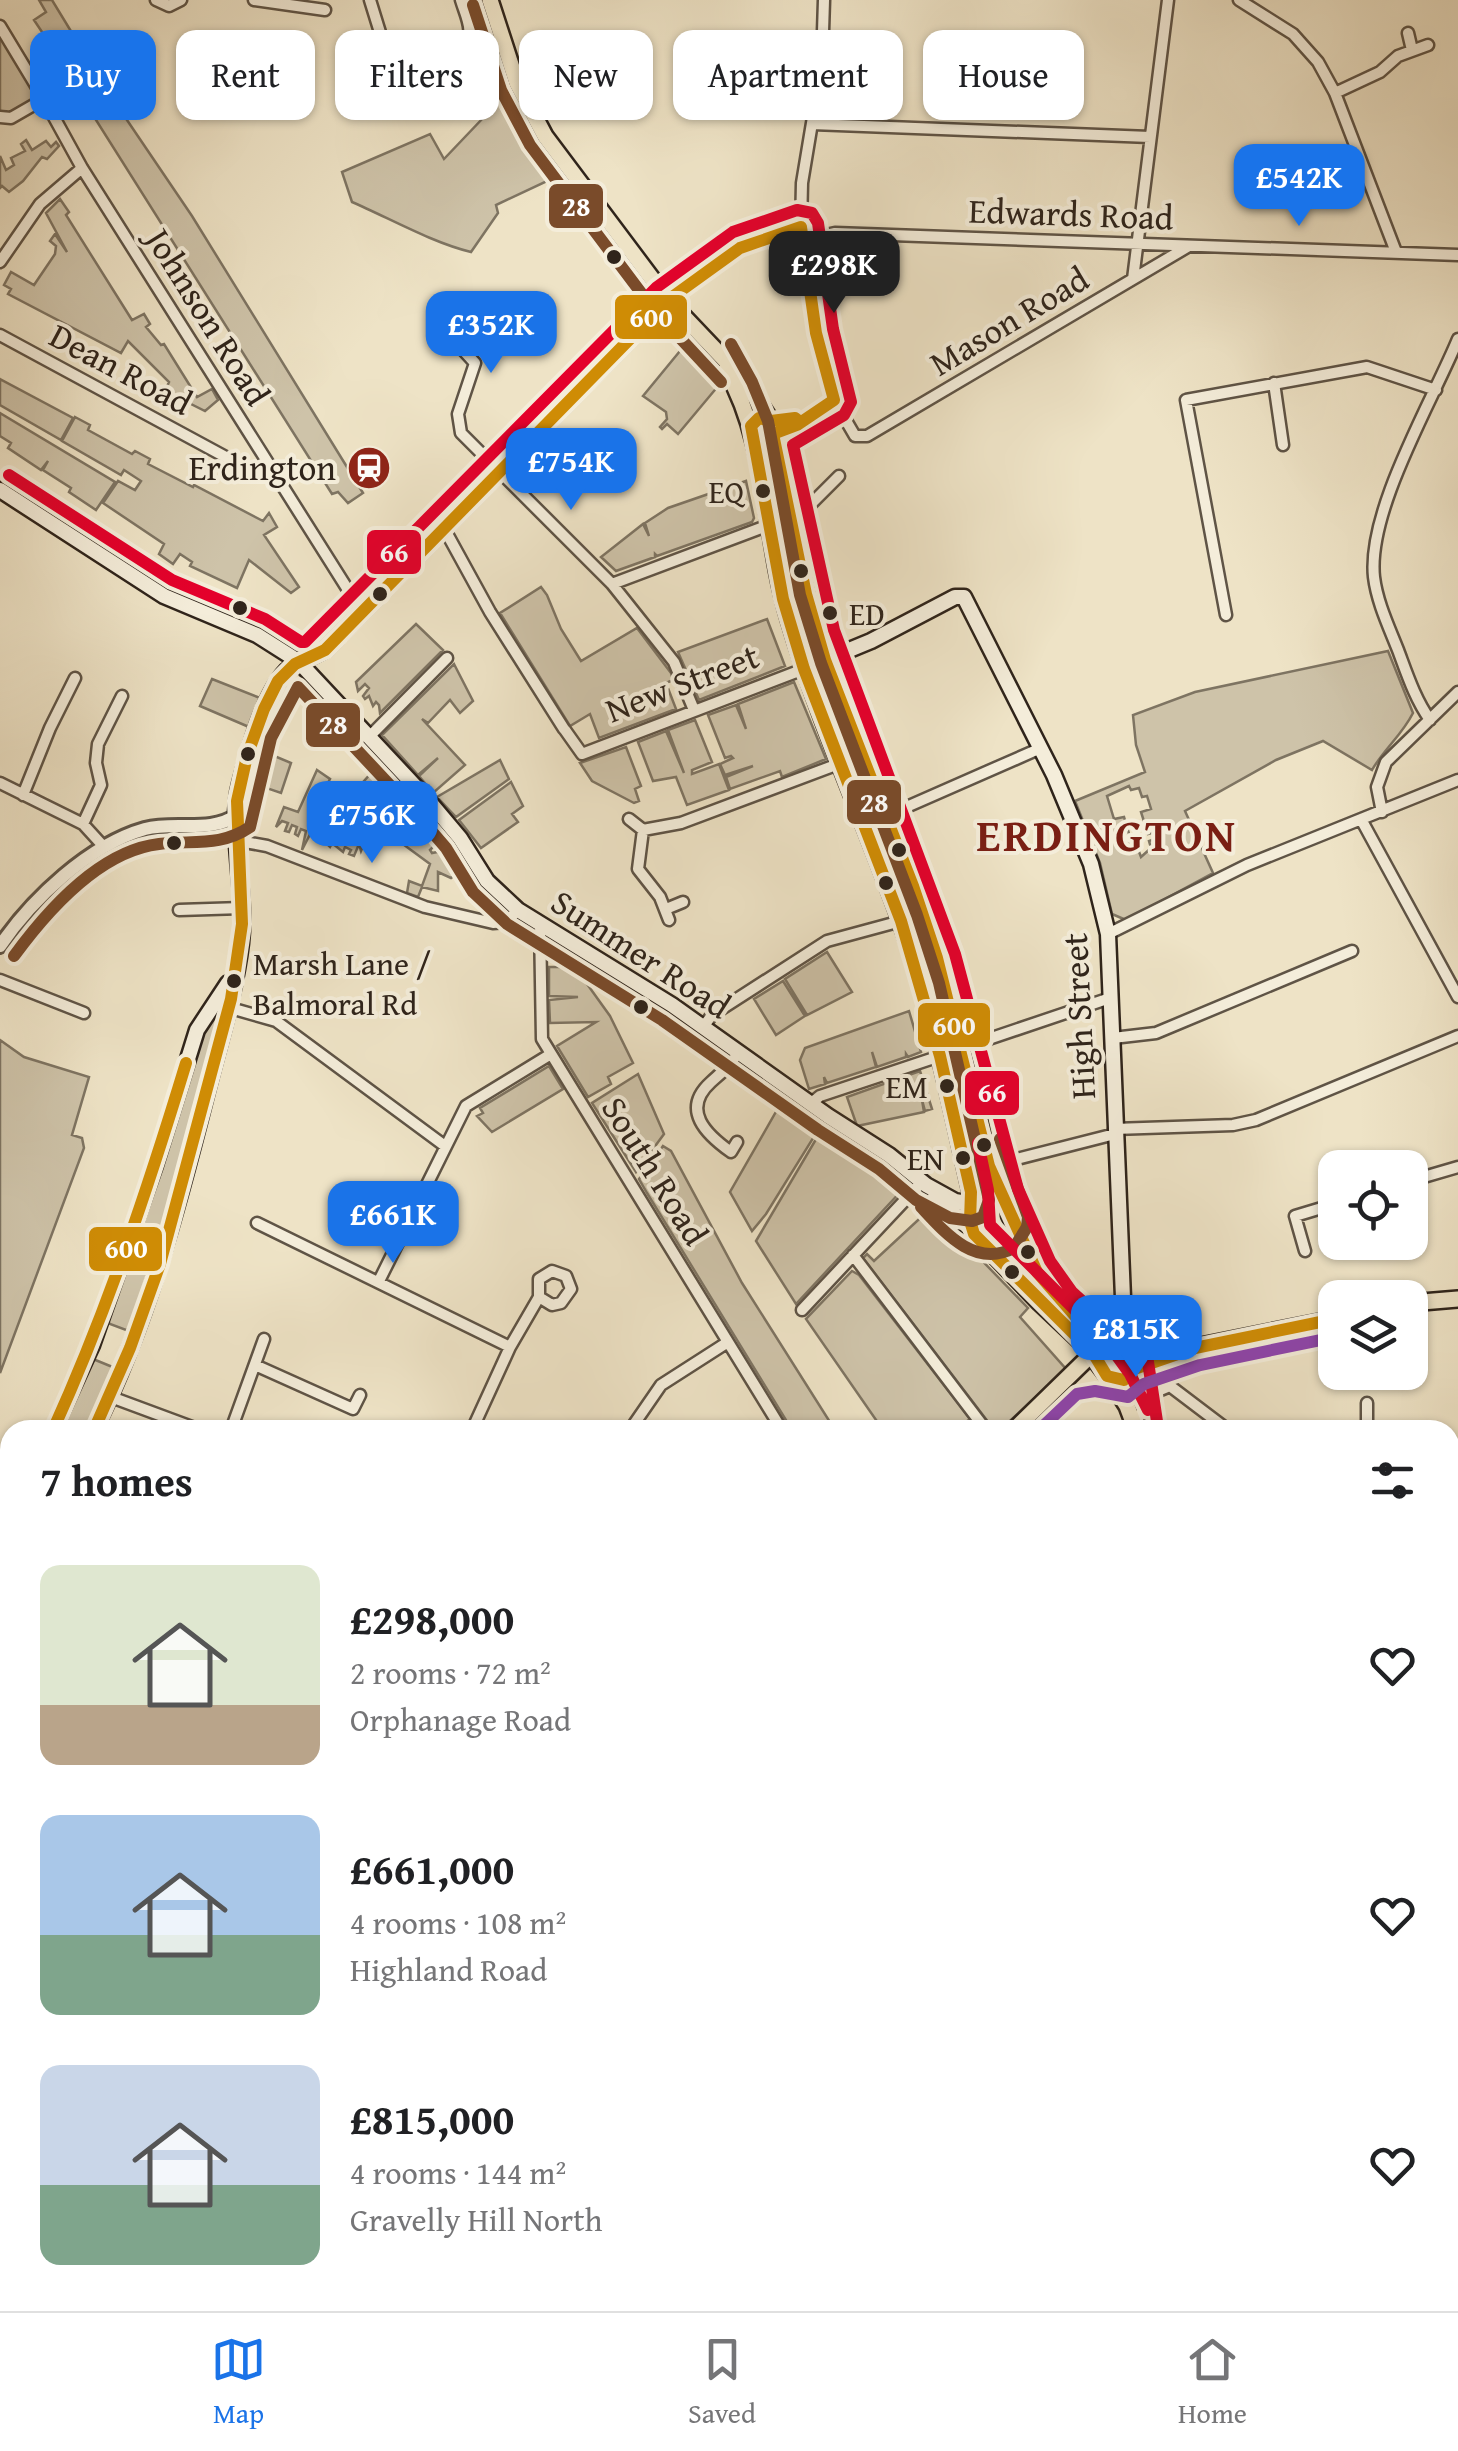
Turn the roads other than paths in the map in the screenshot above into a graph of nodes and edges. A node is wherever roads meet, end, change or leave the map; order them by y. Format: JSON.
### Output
{"nodes":[{"id":1,"x":156,"y":0,"type":"edge"},
{"id":2,"x":181,"y":0,"type":"edge"},
{"id":3,"x":254,"y":0,"type":"edge"},
{"id":4,"x":370,"y":0,"type":"edge"},
{"id":5,"x":461,"y":0,"type":"edge"},
{"id":6,"x":490,"y":0,"type":"edge"},
{"id":7,"x":824,"y":0,"type":"edge"},
{"id":8,"x":1168,"y":0,"type":"edge"},
{"id":9,"x":1239,"y":0,"type":"edge"},
{"id":10,"x":311,"y":4,"type":"edge"},
{"id":11,"x":325,"y":10,"type":"dead end"},
{"id":12,"x":0,"y":26,"type":"edge"},
{"id":13,"x":1408,"y":33,"type":"dead end"},
{"id":14,"x":1428,"y":46,"type":"dead end"},
{"id":15,"x":1412,"y":50,"type":"junction"},
{"id":16,"x":30,"y":76,"type":"edge"},
{"id":17,"x":1336,"y":93,"type":"junction"},
{"id":18,"x":30,"y":107,"type":"edge"},
{"id":19,"x":0,"y":117,"type":"edge"},
{"id":20,"x":56,"y":120,"type":"edge"},
{"id":21,"x":812,"y":124,"type":"junction"},
{"id":22,"x":1150,"y":137,"type":"junction"},
{"id":23,"x":82,"y":168,"type":"junction"},
{"id":24,"x":801,"y":227,"type":"junction"},
{"id":25,"x":804,"y":240,"type":"junction"},
{"id":26,"x":1137,"y":243,"type":"junction"},
{"id":27,"x":1189,"y":246,"type":"junction"},
{"id":28,"x":1396,"y":252,"type":"junction"},
{"id":29,"x":1458,"y":255,"type":"edge"},
{"id":30,"x":0,"y":262,"type":"edge"},
{"id":31,"x":1133,"y":279,"type":"junction"},
{"id":32,"x":668,"y":300,"type":"junction"},
{"id":33,"x":436,"y":308,"type":"dead end"},
{"id":34,"x":0,"y":336,"type":"edge"},
{"id":35,"x":1458,"y":338,"type":"edge"},
{"id":36,"x":716,"y":353,"type":"junction"},
{"id":37,"x":1454,"y":358,"type":"edge"},
{"id":38,"x":1274,"y":384,"type":"junction"},
{"id":39,"x":1436,"y":390,"type":"junction"},
{"id":40,"x":834,"y":400,"type":"junction"},
{"id":41,"x":772,"y":427,"type":"junction"},
{"id":42,"x":752,"y":431,"type":"junction"},
{"id":43,"x":1283,"y":445,"type":"dead end"},
{"id":44,"x":270,"y":468,"type":"junction"},
{"id":45,"x":501,"y":470,"type":"junction"},
{"id":46,"x":839,"y":476,"type":"dead end"},
{"id":47,"x":1,"y":493,"type":"edge"},
{"id":48,"x":789,"y":512,"type":"junction"},
{"id":49,"x":769,"y":525,"type":"junction"},
{"id":50,"x":444,"y":530,"type":"junction"},
{"id":51,"x":612,"y":584,"type":"junction"},
{"id":52,"x":362,"y":612,"type":"junction"},
{"id":53,"x":1226,"y":615,"type":"dead end"},
{"id":54,"x":446,"y":658,"type":"dead end"},
{"id":55,"x":825,"y":660,"type":"junction"},
{"id":56,"x":298,"y":661,"type":"junction"},
{"id":57,"x":804,"y":669,"type":"junction"},
{"id":58,"x":75,"y":678,"type":"dead end"},
{"id":59,"x":1458,"y":692,"type":"edge"},
{"id":60,"x":122,"y":696,"type":"dead end"},
{"id":61,"x":694,"y":710,"type":"junction"},
{"id":62,"x":1430,"y":720,"type":"junction"},
{"id":63,"x":370,"y":736,"type":"junction"},
{"id":64,"x":1041,"y":748,"type":"junction"},
{"id":65,"x":841,"y":763,"type":"junction"},
{"id":66,"x":1458,"y":780,"type":"edge"},
{"id":67,"x":0,"y":784,"type":"edge"},
{"id":68,"x":23,"y":795,"type":"junction"},
{"id":69,"x":1382,"y":812,"type":"junction"},
{"id":70,"x":237,"y":815,"type":"junction"},
{"id":71,"x":886,"y":816,"type":"junction"},
{"id":72,"x":629,"y":820,"type":"dead end"},
{"id":73,"x":1362,"y":820,"type":"junction"},
{"id":74,"x":83,"y":824,"type":"junction"},
{"id":75,"x":643,"y":830,"type":"junction"},
{"id":76,"x":239,"y":841,"type":"junction"},
{"id":77,"x":104,"y":847,"type":"junction"},
{"id":78,"x":683,"y":902,"type":"dead end"},
{"id":79,"x":242,"y":908,"type":"junction"},
{"id":80,"x":178,"y":910,"type":"dead end"},
{"id":81,"x":518,"y":910,"type":"junction"},
{"id":82,"x":901,"y":921,"type":"junction"},
{"id":83,"x":540,"y":924,"type":"junction"},
{"id":84,"x":1108,"y":934,"type":"junction"},
{"id":85,"x":0,"y":946,"type":"edge"},
{"id":86,"x":1352,"y":952,"type":"dead end"},
{"id":87,"x":236,"y":969,"type":"junction"},
{"id":88,"x":0,"y":980,"type":"edge"},
{"id":89,"x":1458,"y":997,"type":"edge"},
{"id":90,"x":1110,"y":998,"type":"junction"},
{"id":91,"x":227,"y":1007,"type":"junction"},
{"id":92,"x":84,"y":1013,"type":"dead end"},
{"id":93,"x":703,"y":1026,"type":"junction"},
{"id":94,"x":1458,"y":1036,"type":"edge"},
{"id":95,"x":1113,"y":1038,"type":"junction"},
{"id":96,"x":962,"y":1048,"type":"junction"},
{"id":97,"x":738,"y":1053,"type":"junction"},
{"id":98,"x":550,"y":1054,"type":"junction"},
{"id":99,"x":940,"y":1056,"type":"junction"},
{"id":100,"x":810,"y":1104,"type":"junction"},
{"id":101,"x":1115,"y":1132,"type":"junction"},
{"id":102,"x":737,"y":1142,"type":"dead end"},
{"id":103,"x":445,"y":1146,"type":"junction"},
{"id":104,"x":989,"y":1166,"type":"junction"},
{"id":105,"x":1458,"y":1167,"type":"edge"},
{"id":106,"x":1428,"y":1176,"type":"edge"},
{"id":107,"x":924,"y":1184,"type":"junction"},
{"id":108,"x":972,"y":1204,"type":"junction"},
{"id":109,"x":1004,"y":1204,"type":"junction"},
{"id":110,"x":1318,"y":1209,"type":"edge"},
{"id":111,"x":1011,"y":1220,"type":"junction"},
{"id":112,"x":257,"y":1223,"type":"dead end"},
{"id":113,"x":977,"y":1236,"type":"junction"},
{"id":114,"x":1305,"y":1251,"type":"dead end"},
{"id":115,"x":853,"y":1256,"type":"junction"},
{"id":116,"x":379,"y":1281,"type":"junction"},
{"id":117,"x":539,"y":1297,"type":"dead end"},
{"id":118,"x":1458,"y":1300,"type":"edge"},
{"id":119,"x":1428,"y":1302,"type":"edge"},
{"id":120,"x":802,"y":1310,"type":"dead end"},
{"id":121,"x":1318,"y":1323,"type":"edge"},
{"id":122,"x":264,"y":1339,"type":"dead end"},
{"id":123,"x":1114,"y":1339,"type":"junction"},
{"id":124,"x":728,"y":1342,"type":"junction"},
{"id":125,"x":510,"y":1348,"type":"junction"},
{"id":126,"x":1195,"y":1348,"type":"junction"},
{"id":127,"x":1130,"y":1351,"type":"junction"},
{"id":128,"x":1092,"y":1354,"type":"junction"},
{"id":129,"x":255,"y":1365,"type":"junction"},
{"id":130,"x":1132,"y":1371,"type":"junction"},
{"id":131,"x":1108,"y":1377,"type":"junction"},
{"id":132,"x":1069,"y":1378,"type":"junction"},
{"id":133,"x":360,"y":1395,"type":"dead end"},
{"id":134,"x":111,"y":1398,"type":"junction"},
{"id":135,"x":1370,"y":1406,"type":"dead end"},
{"id":136,"x":57,"y":1420,"type":"edge"},
{"id":137,"x":99,"y":1420,"type":"edge"},
{"id":138,"x":172,"y":1420,"type":"edge"},
{"id":139,"x":235,"y":1420,"type":"edge"},
{"id":140,"x":477,"y":1420,"type":"edge"},
{"id":141,"x":637,"y":1420,"type":"edge"},
{"id":142,"x":776,"y":1420,"type":"edge"},
{"id":143,"x":978,"y":1420,"type":"edge"},
{"id":144,"x":1025,"y":1420,"type":"edge"},
{"id":145,"x":1135,"y":1420,"type":"edge"},
{"id":146,"x":1137,"y":1420,"type":"edge"},
{"id":147,"x":1140,"y":1420,"type":"edge"},
{"id":148,"x":1215,"y":1420,"type":"edge"},
{"id":149,"x":1368,"y":1420,"type":"edge"}],
"edges":[{"from":1,"to":2,"type":"street"},
{"from":3,"to":10,"type":"street"},
{"from":4,"to":5,"type":"street"},
{"from":6,"to":32,"type":"main road"},
{"from":7,"to":21,"type":"street"},
{"from":8,"to":22,"type":"street"},
{"from":9,"to":17,"type":"street"},
{"from":10,"to":11,"type":"street"},
{"from":12,"to":16,"type":"street","name":"Johnson Road"},
{"from":13,"to":15,"type":"street"},
{"from":14,"to":15,"type":"street"},
{"from":15,"to":17,"type":"street"},
{"from":17,"to":28,"type":"street"},
{"from":18,"to":19,"type":"street"},
{"from":20,"to":23,"type":"street","name":"Johnson Road"},
{"from":21,"to":22,"type":"street"},
{"from":21,"to":24,"type":"street"},
{"from":22,"to":26,"type":"street"},
{"from":23,"to":30,"type":"street"},
{"from":23,"to":44,"type":"street","name":"Johnson Road"},
{"from":24,"to":25,"type":"street"},
{"from":24,"to":32,"type":"street"},
{"from":25,"to":26,"type":"street","name":"Edwards Road"},
{"from":25,"to":40,"type":"street"},
{"from":26,"to":27,"type":"street","name":"Edwards Road"},
{"from":26,"to":31,"type":"street"},
{"from":27,"to":28,"type":"street","name":"Edwards Road"},
{"from":27,"to":31,"type":"street","name":"Mason Road"},
{"from":28,"to":29,"type":"street","name":"Edwards Road"},
{"from":31,"to":40,"type":"street","name":"Mason Road"},
{"from":32,"to":36,"type":"main road"},
{"from":32,"to":45,"type":"main road"},
{"from":33,"to":45,"type":"street"},
{"from":34,"to":44,"type":"street","name":"Dean Road"},
{"from":35,"to":37,"type":"street"},
{"from":36,"to":41,"type":"main road"},
{"from":36,"to":42,"type":"main road"},
{"from":37,"to":39,"type":"street"},
{"from":38,"to":39,"type":"street"},
{"from":38,"to":43,"type":"street"},
{"from":38,"to":53,"type":"street"},
{"from":39,"to":62,"type":"street"},
{"from":40,"to":41,"type":"street"},
{"from":41,"to":42,"type":"street"},
{"from":41,"to":42,"type":"street"},
{"from":41,"to":48,"type":"main road"},
{"from":42,"to":49,"type":"main road"},
{"from":44,"to":52,"type":"street","name":"Johnson Road"},
{"from":45,"to":50,"type":"main road"},
{"from":45,"to":51,"type":"street"},
{"from":46,"to":48,"type":"street"},
{"from":47,"to":56,"type":"main road"},
{"from":48,"to":55,"type":"main road"},
{"from":49,"to":51,"type":"street"},
{"from":49,"to":57,"type":"main road"},
{"from":50,"to":52,"type":"main road"},
{"from":50,"to":61,"type":"street","name":"New Street"},
{"from":51,"to":61,"type":"street"},
{"from":52,"to":56,"type":"main road"},
{"from":54,"to":63,"type":"street"},
{"from":55,"to":64,"type":"main road","name":"High Street"},
{"from":55,"to":71,"type":"main road"},
{"from":56,"to":63,"type":"main road"},
{"from":56,"to":70,"type":"main road"},
{"from":57,"to":61,"type":"street","name":"New Street"},
{"from":57,"to":65,"type":"main road"},
{"from":58,"to":68,"type":"street"},
{"from":59,"to":62,"type":"street"},
{"from":60,"to":74,"type":"street"},
{"from":62,"to":69,"type":"street"},
{"from":63,"to":81,"type":"main road"},
{"from":64,"to":71,"type":"street"},
{"from":64,"to":84,"type":"main road","name":"High Street"},
{"from":65,"to":75,"type":"street"},
{"from":65,"to":82,"type":"main road"},
{"from":66,"to":69,"type":"street"},
{"from":67,"to":68,"type":"street"},
{"from":68,"to":74,"type":"street"},
{"from":69,"to":73,"type":"street"},
{"from":70,"to":76,"type":"main road"},
{"from":70,"to":77,"type":"street"},
{"from":71,"to":96,"type":"main road"},
{"from":72,"to":75,"type":"street"},
{"from":73,"to":84,"type":"street"},
{"from":73,"to":89,"type":"street"},
{"from":74,"to":77,"type":"street"},
{"from":75,"to":78,"type":"street"},
{"from":76,"to":79,"type":"main road"},
{"from":76,"to":81,"type":"street","name":"Summer Road"},
{"from":77,"to":85,"type":"street"},
{"from":79,"to":80,"type":"street"},
{"from":79,"to":87,"type":"main road"},
{"from":81,"to":83,"type":"main road","name":"Summer Road"},
{"from":82,"to":93,"type":"street"},
{"from":82,"to":99,"type":"main road"},
{"from":83,"to":93,"type":"main road","name":"Summer Road"},
{"from":83,"to":98,"type":"street","name":"South Road"},
{"from":84,"to":90,"type":"main road","name":"High Street"},
{"from":86,"to":95,"type":"street"},
{"from":87,"to":91,"type":"main road"},
{"from":87,"to":136,"type":"main road"},
{"from":88,"to":92,"type":"street"},
{"from":90,"to":95,"type":"main road","name":"High Street"},
{"from":90,"to":96,"type":"street"},
{"from":91,"to":103,"type":"street"},
{"from":91,"to":134,"type":"main road"},
{"from":93,"to":97,"type":"main road","name":"Summer Road"},
{"from":94,"to":101,"type":"street"},
{"from":95,"to":101,"type":"main road","name":"High Street"},
{"from":96,"to":104,"type":"main road"},
{"from":97,"to":100,"type":"main road","name":"Summer Road"},
{"from":97,"to":102,"type":"street"},
{"from":98,"to":103,"type":"street"},
{"from":98,"to":124,"type":"street","name":"South Road"},
{"from":99,"to":100,"type":"street"},
{"from":99,"to":108,"type":"main road"},
{"from":100,"to":107,"type":"main road","name":"Summer Road"},
{"from":101,"to":104,"type":"street"},
{"from":101,"to":123,"type":"main road","name":"High Street"},
{"from":103,"to":116,"type":"street"},
{"from":104,"to":109,"type":"main road"},
{"from":105,"to":106,"type":"street"},
{"from":107,"to":108,"type":"main road","name":"Summer Road"},
{"from":107,"to":113,"type":"main road","name":"Summer Road"},
{"from":107,"to":115,"type":"street"},
{"from":108,"to":109,"type":"main road"},
{"from":108,"to":113,"type":"main road"},
{"from":109,"to":111,"type":"main road"},
{"from":110,"to":114,"type":"street"},
{"from":111,"to":113,"type":"main road"},
{"from":111,"to":123,"type":"main road"},
{"from":112,"to":116,"type":"street"},
{"from":113,"to":128,"type":"main road","name":"Summer Road"},
{"from":115,"to":120,"type":"street"},
{"from":115,"to":143,"type":"street"},
{"from":116,"to":125,"type":"street"},
{"from":117,"to":125,"type":"street"},
{"from":118,"to":119,"type":"main road"},
{"from":121,"to":126,"type":"main road"},
{"from":122,"to":129,"type":"street"},
{"from":123,"to":127,"type":"main road"},
{"from":123,"to":128,"type":"main road"},
{"from":124,"to":141,"type":"street"},
{"from":124,"to":142,"type":"street","name":"South Road"},
{"from":125,"to":140,"type":"street"},
{"from":126,"to":127,"type":"main road"},
{"from":126,"to":130,"type":"main road"},
{"from":127,"to":130,"type":"main road"},
{"from":128,"to":131,"type":"main road"},
{"from":128,"to":132,"type":"main road"},
{"from":129,"to":133,"type":"street"},
{"from":129,"to":139,"type":"street"},
{"from":130,"to":131,"type":"main road"},
{"from":130,"to":146,"type":"main road"},
{"from":131,"to":132,"type":"main road"},
{"from":131,"to":145,"type":"main road"},
{"from":132,"to":144,"type":"main road"},
{"from":134,"to":137,"type":"main road"},
{"from":134,"to":138,"type":"street"},
{"from":135,"to":149,"type":"street"},
{"from":147,"to":148,"type":"street"}]}
